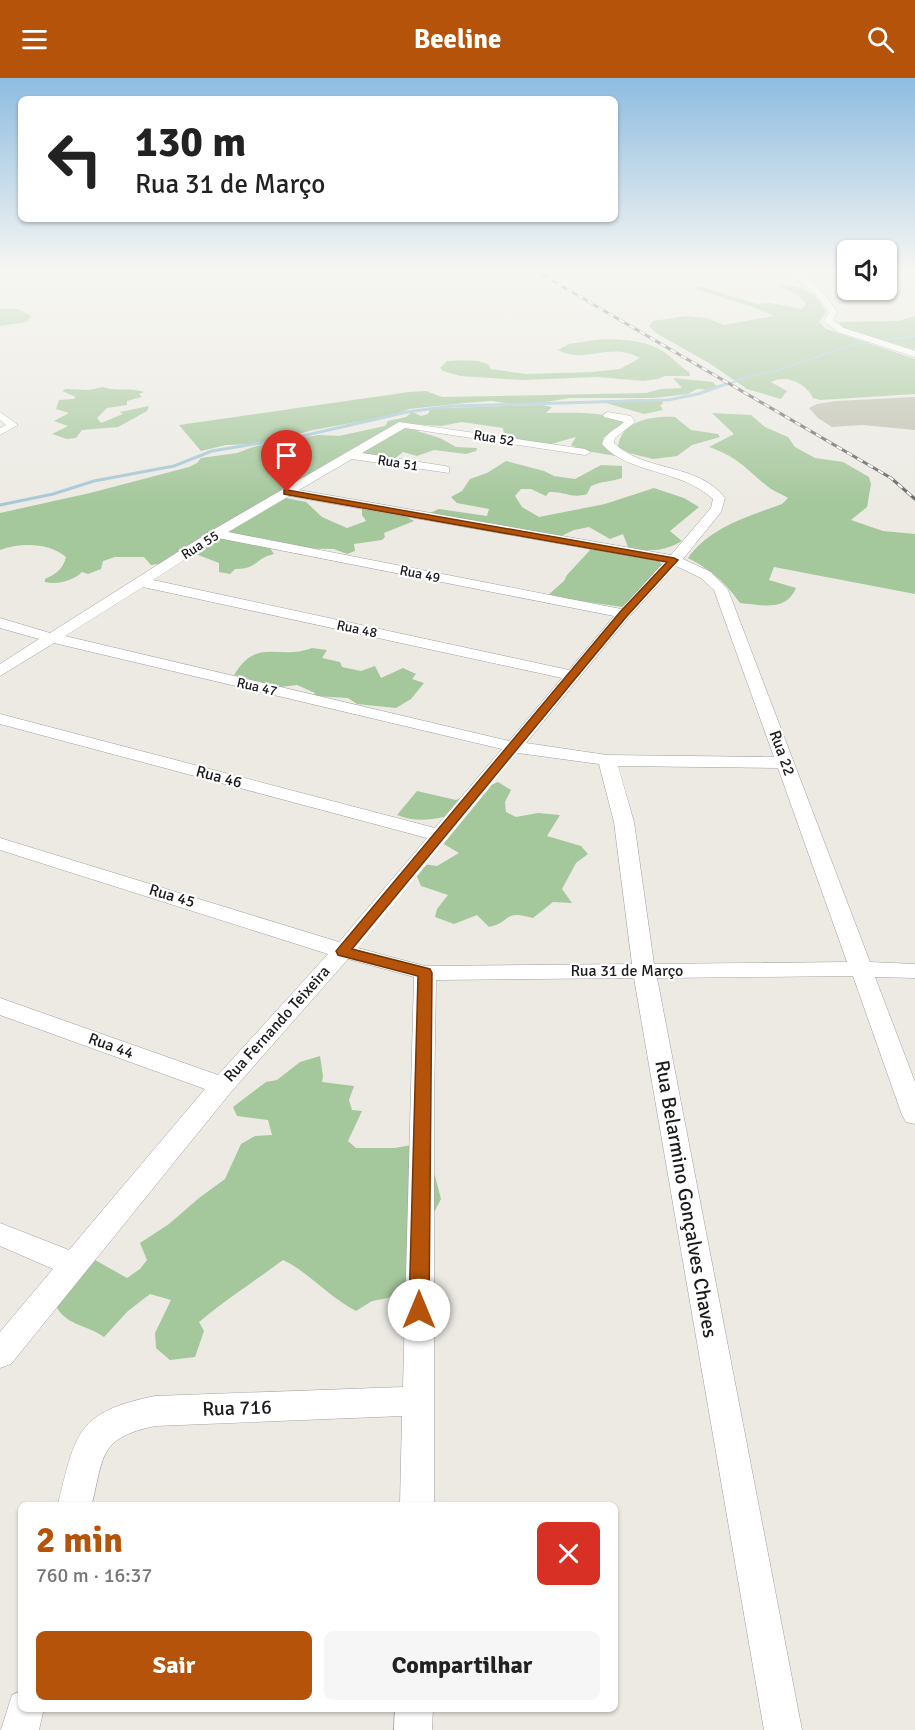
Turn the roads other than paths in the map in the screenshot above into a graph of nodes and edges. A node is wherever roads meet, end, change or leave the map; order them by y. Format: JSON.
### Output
{"nodes":[{"id":1,"x":898,"y":348,"type":"edge"},
{"id":2,"x":915,"y":354,"type":"edge"},
{"id":3,"x":0,"y":415,"type":"edge"},
{"id":4,"x":608,"y":415,"type":"dead end"},
{"id":5,"x":403,"y":424,"type":"joint"},
{"id":6,"x":0,"y":432,"type":"edge"},
{"id":7,"x":585,"y":452,"type":"dead end"},
{"id":8,"x":351,"y":455,"type":"junction"},
{"id":9,"x":445,"y":470,"type":"dead end"},
{"id":10,"x":287,"y":492,"type":"junction"},
{"id":11,"x":216,"y":534,"type":"junction"},
{"id":12,"x":674,"y":560,"type":"junction"},
{"id":13,"x":141,"y":582,"type":"junction"},
{"id":14,"x":624,"y":614,"type":"junction"},
{"id":15,"x":0,"y":623,"type":"edge"},
{"id":16,"x":52,"y":638,"type":"junction"},
{"id":17,"x":0,"y":671,"type":"edge"},
{"id":18,"x":572,"y":675,"type":"junction"},
{"id":19,"x":0,"y":719,"type":"edge"},
{"id":20,"x":514,"y":747,"type":"junction"},
{"id":21,"x":607,"y":760,"type":"junction"},
{"id":22,"x":786,"y":763,"type":"junction"},
{"id":23,"x":439,"y":835,"type":"junction"},
{"id":24,"x":0,"y":844,"type":"edge"},
{"id":25,"x":343,"y":951,"type":"junction"},
{"id":26,"x":861,"y":969,"type":"junction"},
{"id":27,"x":644,"y":970,"type":"junction"},
{"id":28,"x":915,"y":971,"type":"edge"},
{"id":29,"x":425,"y":973,"type":"junction"},
{"id":30,"x":0,"y":1006,"type":"edge"},
{"id":31,"x":222,"y":1086,"type":"junction"},
{"id":32,"x":915,"y":1115,"type":"edge"},
{"id":33,"x":0,"y":1234,"type":"edge"},
{"id":34,"x":74,"y":1265,"type":"junction"},
{"id":35,"x":0,"y":1354,"type":"edge"},
{"id":36,"x":418,"y":1401,"type":"junction"},
{"id":37,"x":76,"y":1502,"type":"edge"},
{"id":38,"x":417,"y":1502,"type":"edge"},
{"id":39,"x":25,"y":1712,"type":"edge"},
{"id":40,"x":414,"y":1712,"type":"edge"},
{"id":41,"x":20,"y":1730,"type":"edge"},
{"id":42,"x":413,"y":1730,"type":"edge"},
{"id":43,"x":783,"y":1730,"type":"edge"}],
"edges":[{"from":1,"to":2,"type":"street"},
{"from":3,"to":6,"type":"street"},
{"from":4,"to":12,"type":"street","name":"Rua Fernando Teixeira"},
{"from":5,"to":7,"type":"street","name":"Rua 52"},
{"from":5,"to":8,"type":"street","name":"Rua 55"},
{"from":8,"to":9,"type":"street","name":"Rua 51"},
{"from":8,"to":10,"type":"street","name":"Rua 55"},
{"from":10,"to":11,"type":"street","name":"Rua 55"},
{"from":10,"to":12,"type":"street","name":"Rua 22"},
{"from":11,"to":13,"type":"street","name":"Rua 55"},
{"from":11,"to":14,"type":"street","name":"Rua 49"},
{"from":12,"to":14,"type":"street","name":"Rua Fernando Teixeira"},
{"from":12,"to":22,"type":"street","name":"Rua 22"},
{"from":13,"to":16,"type":"street","name":"Rua 55"},
{"from":13,"to":18,"type":"street","name":"Rua 48"},
{"from":14,"to":18,"type":"street","name":"Rua Fernando Teixeira"},
{"from":15,"to":16,"type":"street","name":"Rua 47"},
{"from":16,"to":17,"type":"street","name":"Rua 55"},
{"from":16,"to":20,"type":"street","name":"Rua 47"},
{"from":18,"to":20,"type":"street","name":"Rua Fernando Teixeira"},
{"from":19,"to":23,"type":"street","name":"Rua 46"},
{"from":20,"to":21,"type":"street"},
{"from":20,"to":23,"type":"street","name":"Rua Fernando Teixeira"},
{"from":21,"to":22,"type":"street"},
{"from":21,"to":27,"type":"street","name":"Rua Belarmino Gonçalves Chaves"},
{"from":22,"to":26,"type":"street","name":"Rua 22"},
{"from":23,"to":25,"type":"street","name":"Rua Fernando Teixeira"},
{"from":24,"to":25,"type":"street","name":"Rua 45"},
{"from":25,"to":29,"type":"street","name":"Rua 31 de Março"},
{"from":25,"to":31,"type":"street","name":"Rua Fernando Teixeira"},
{"from":26,"to":27,"type":"street","name":"Rua 31 de Março"},
{"from":26,"to":28,"type":"street","name":"Rua 31 de Março"},
{"from":26,"to":32,"type":"street","name":"Rua 22"},
{"from":27,"to":29,"type":"street","name":"Rua 31 de Março"},
{"from":27,"to":43,"type":"street","name":"Rua Belarmino Gonçalves Chaves"},
{"from":29,"to":36,"type":"street"},
{"from":30,"to":31,"type":"street","name":"Rua 44"},
{"from":31,"to":34,"type":"street","name":"Rua Fernando Teixeira"},
{"from":33,"to":34,"type":"street"},
{"from":34,"to":35,"type":"street","name":"Rua Fernando Teixeira"},
{"from":36,"to":37,"type":"street","name":"Rua 716"},
{"from":36,"to":38,"type":"street"},
{"from":39,"to":41,"type":"street"},
{"from":40,"to":42,"type":"street"}]}
